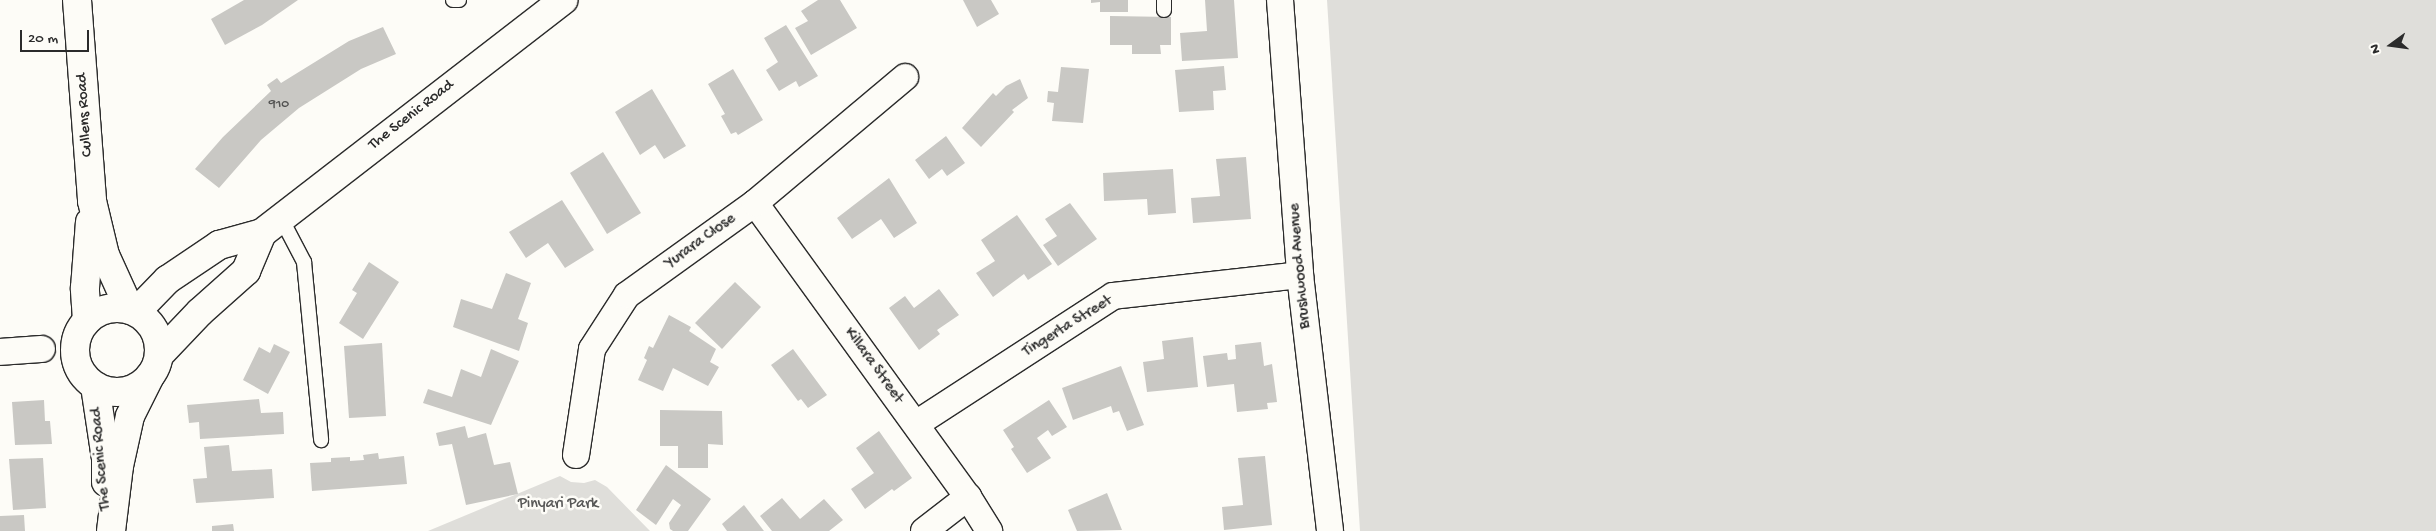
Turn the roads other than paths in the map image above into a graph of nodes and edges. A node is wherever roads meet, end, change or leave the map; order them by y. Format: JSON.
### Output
{"nodes":[{"id":1,"x":77,"y":0,"type":"edge"},
{"id":2,"x":453,"y":0,"type":"edge"},
{"id":3,"x":459,"y":0,"type":"edge"},
{"id":4,"x":563,"y":0,"type":"edge"},
{"id":5,"x":1280,"y":0,"type":"edge"},
{"id":6,"x":905,"y":77,"type":"dead end"},
{"id":7,"x":92,"y":201,"type":"junction"},
{"id":8,"x":755,"y":203,"type":"junction"},
{"id":9,"x":271,"y":225,"type":"junction"},
{"id":10,"x":1300,"y":275,"type":"junction"},
{"id":11,"x":133,"y":311,"type":"junction"},
{"id":12,"x":87,"y":320,"type":"junction"},
{"id":13,"x":42,"y":349,"type":"dead end"},
{"id":14,"x":0,"y":352,"type":"edge"},
{"id":15,"x":155,"y":365,"type":"junction"},
{"id":16,"x":95,"y":386,"type":"junction"},
{"id":17,"x":916,"y":424,"type":"junction"},
{"id":18,"x":321,"y":440,"type":"dead end"},
{"id":19,"x":576,"y":454,"type":"dead end"},
{"id":20,"x":968,"y":497,"type":"junction"},
{"id":21,"x":110,"y":531,"type":"edge"},
{"id":22,"x":924,"y":531,"type":"edge"},
{"id":23,"x":989,"y":531,"type":"edge"},
{"id":24,"x":1330,"y":531,"type":"edge"}],
"edges":[{"from":1,"to":7,"type":"main road","name":"Cullens Road"},
{"from":2,"to":3,"type":"lane"},
{"from":4,"to":9,"type":"main road","name":"The Scenic Road"},
{"from":5,"to":10,"type":"street","name":"Brushwood Avenue"},
{"from":6,"to":8,"type":"street","name":"Yurara Close"},
{"from":7,"to":11,"type":"main road","name":"Cullens Road"},
{"from":7,"to":12,"type":"main road","name":"Cullens Road"},
{"from":8,"to":17,"type":"street","name":"Killara Street"},
{"from":8,"to":19,"type":"street","name":"Yurara Close"},
{"from":9,"to":11,"type":"main road","name":"The Scenic Road"},
{"from":9,"to":15,"type":"main road","name":"The Scenic Road"},
{"from":9,"to":18,"type":"lane"},
{"from":10,"to":17,"type":"street","name":"Tingerta Street"},
{"from":10,"to":24,"type":"street","name":"Brushwood Avenue"},
{"from":11,"to":12,"type":"main road"},
{"from":11,"to":15,"type":"main road"},
{"from":12,"to":16,"type":"main road"},
{"from":13,"to":14,"type":"street"},
{"from":15,"to":16,"type":"main road"},
{"from":15,"to":21,"type":"main road","name":"The Scenic Road"},
{"from":16,"to":21,"type":"main road","name":"The Scenic Road"},
{"from":17,"to":20,"type":"street","name":"Killara Street"},
{"from":20,"to":22,"type":"street"},
{"from":20,"to":23,"type":"street","name":"Killara Street"}]}
